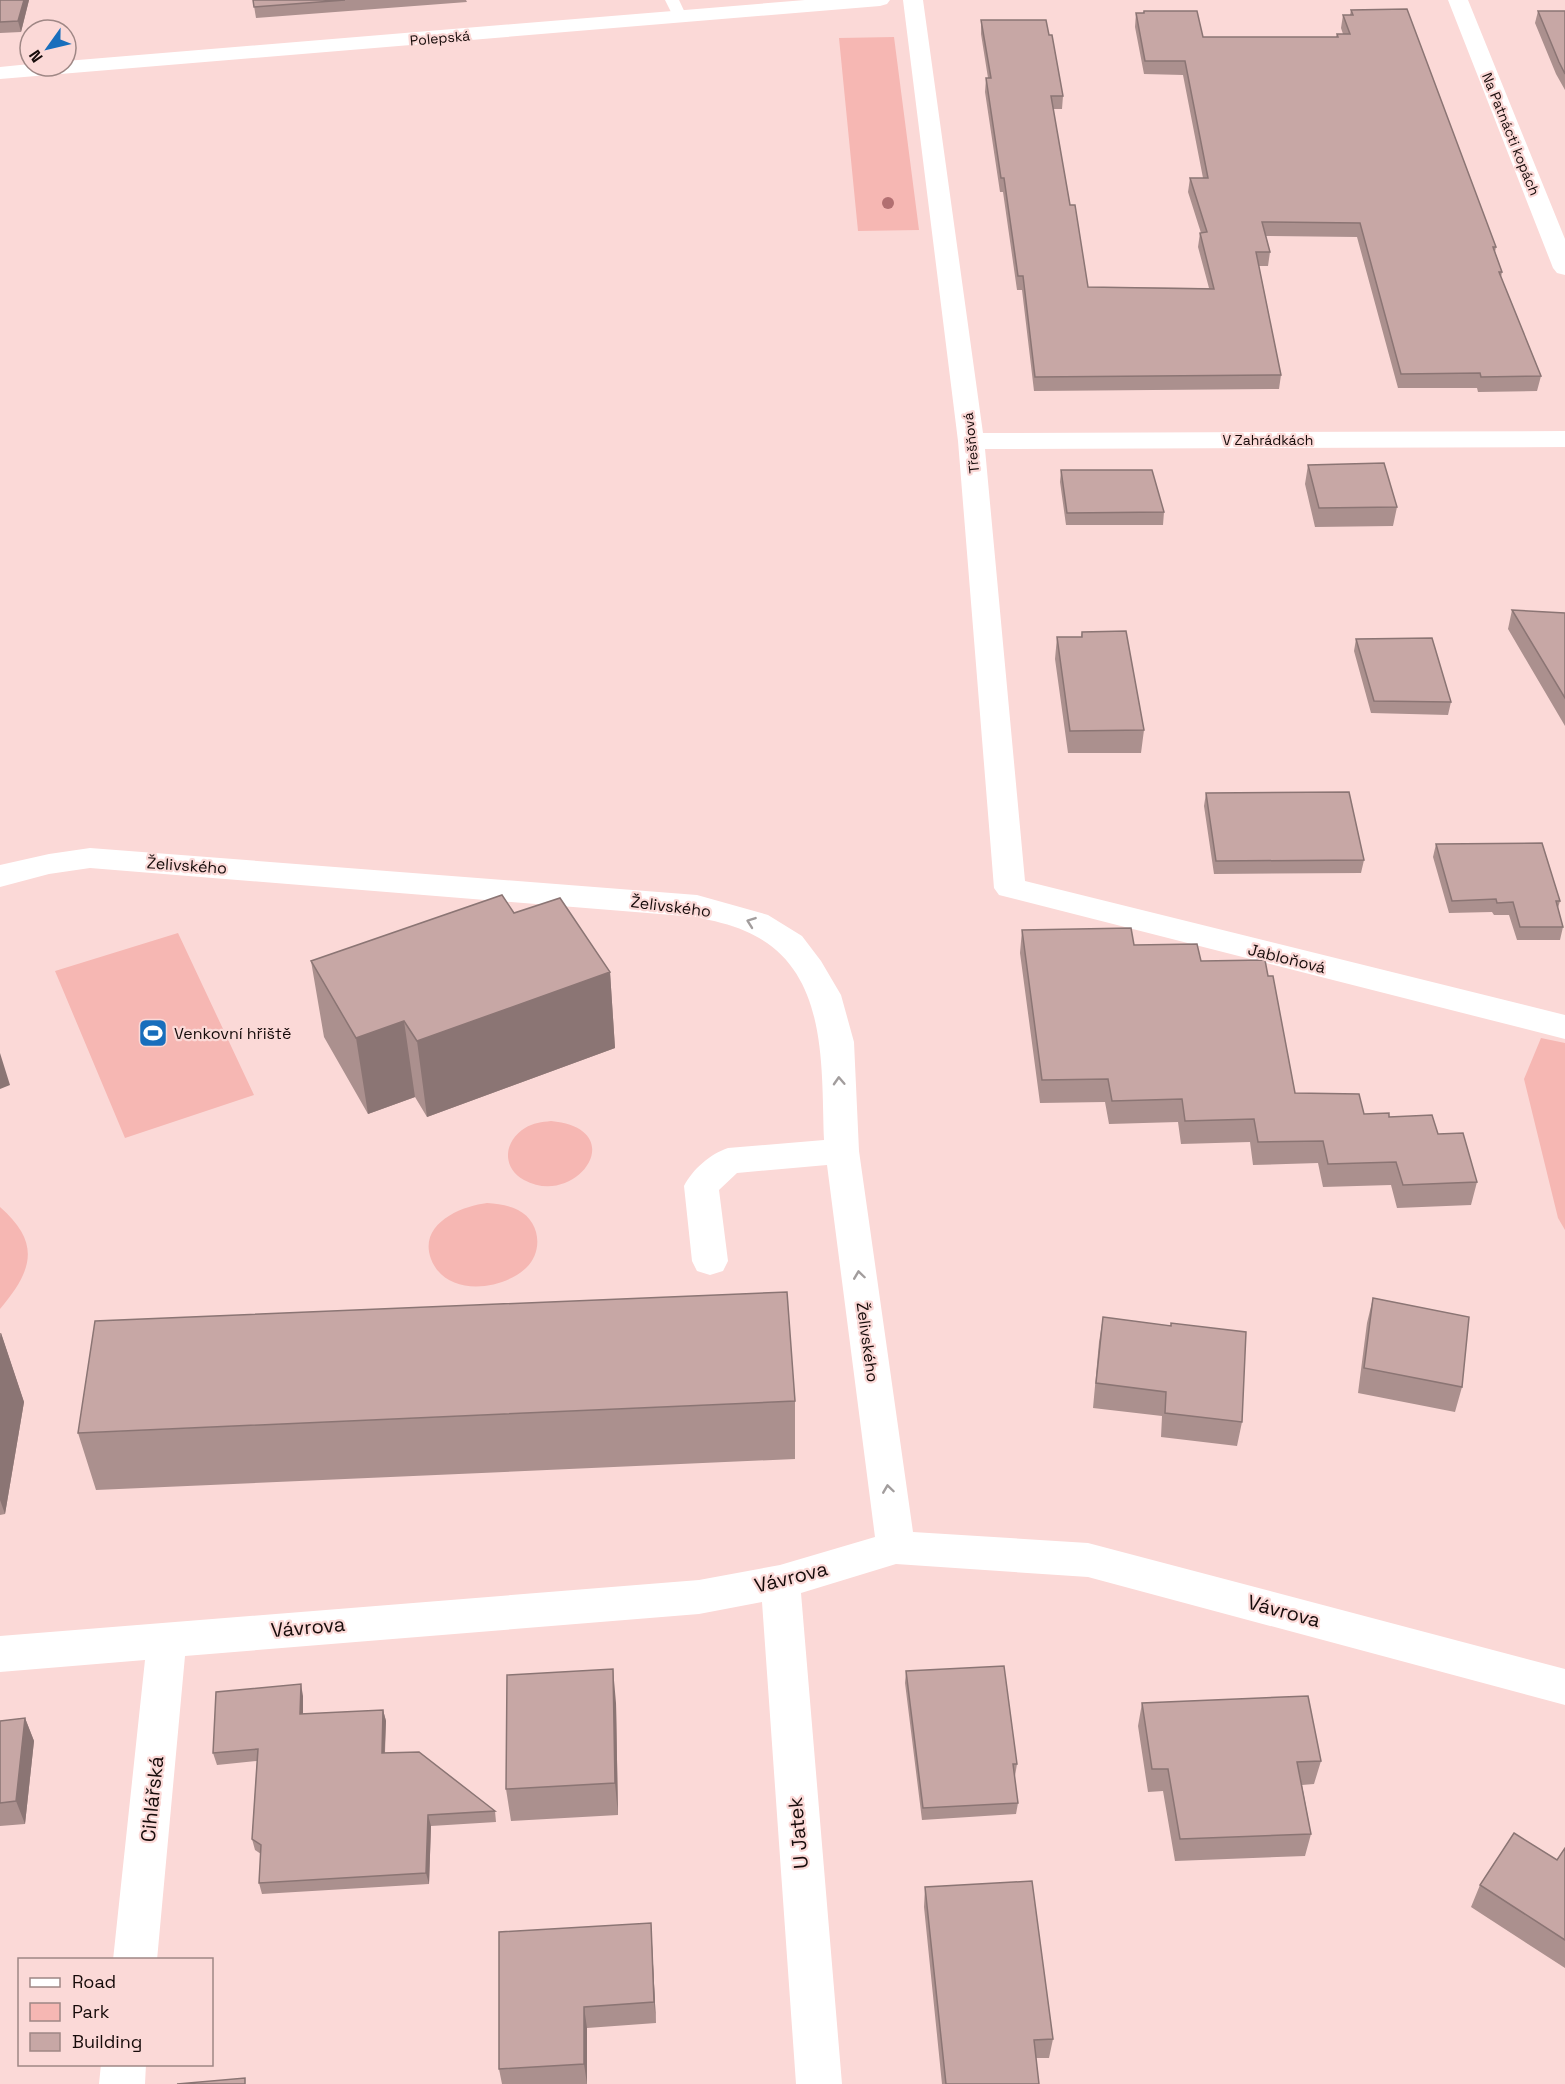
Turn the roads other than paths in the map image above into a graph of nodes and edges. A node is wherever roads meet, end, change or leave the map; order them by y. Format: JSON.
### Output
{"nodes":[{"id":1,"x":880,"y":0,"type":"edge"},
{"id":2,"x":913,"y":0,"type":"edge"},
{"id":3,"x":1458,"y":0,"type":"edge"},
{"id":4,"x":676,"y":9,"type":"edge"},
{"id":5,"x":0,"y":73,"type":"edge"},
{"id":6,"x":1565,"y":268,"type":"edge"},
{"id":7,"x":1565,"y":439,"type":"edge"},
{"id":8,"x":971,"y":441,"type":"junction"},
{"id":9,"x":0,"y":876,"type":"edge"},
{"id":10,"x":1010,"y":888,"type":"joint"},
{"id":11,"x":1565,"y":1027,"type":"edge"},
{"id":12,"x":842,"y":1151,"type":"junction"},
{"id":13,"x":710,"y":1261,"type":"dead end"},
{"id":14,"x":896,"y":1547,"type":"junction"},
{"id":15,"x":780,"y":1582,"type":"junction"},
{"id":16,"x":167,"y":1639,"type":"junction"},
{"id":17,"x":0,"y":1654,"type":"edge"},
{"id":18,"x":1565,"y":1687,"type":"edge"},
{"id":19,"x":135,"y":1958,"type":"edge"},
{"id":20,"x":124,"y":2066,"type":"edge"},
{"id":21,"x":122,"y":2084,"type":"edge"},
{"id":22,"x":819,"y":2084,"type":"edge"}],
"edges":[{"from":1,"to":4,"type":"street","name":"Polepská"},
{"from":2,"to":8,"type":"street","name":"Třešňová"},
{"from":3,"to":6,"type":"street","name":"Na Patnácti kopách"},
{"from":4,"to":5,"type":"street","name":"Polepská"},
{"from":7,"to":8,"type":"street","name":"V Zahrádkách"},
{"from":8,"to":10,"type":"street","name":"Třešňová"},
{"from":12,"to":9,"type":"street","name":"Želivského","one_way":true},
{"from":10,"to":11,"type":"street","name":"Jabloňová"},
{"from":12,"to":13,"type":"street"},
{"from":14,"to":12,"type":"street","name":"Želivského","one_way":true},
{"from":14,"to":15,"type":"street","name":"Vávrova"},
{"from":14,"to":18,"type":"street","name":"Vávrova"},
{"from":15,"to":16,"type":"street","name":"Vávrova"},
{"from":15,"to":22,"type":"street","name":"U Jatek"},
{"from":16,"to":17,"type":"street","name":"Vávrova"},
{"from":16,"to":19,"type":"street","name":"Cihlářská"},
{"from":20,"to":21,"type":"street"}]}
